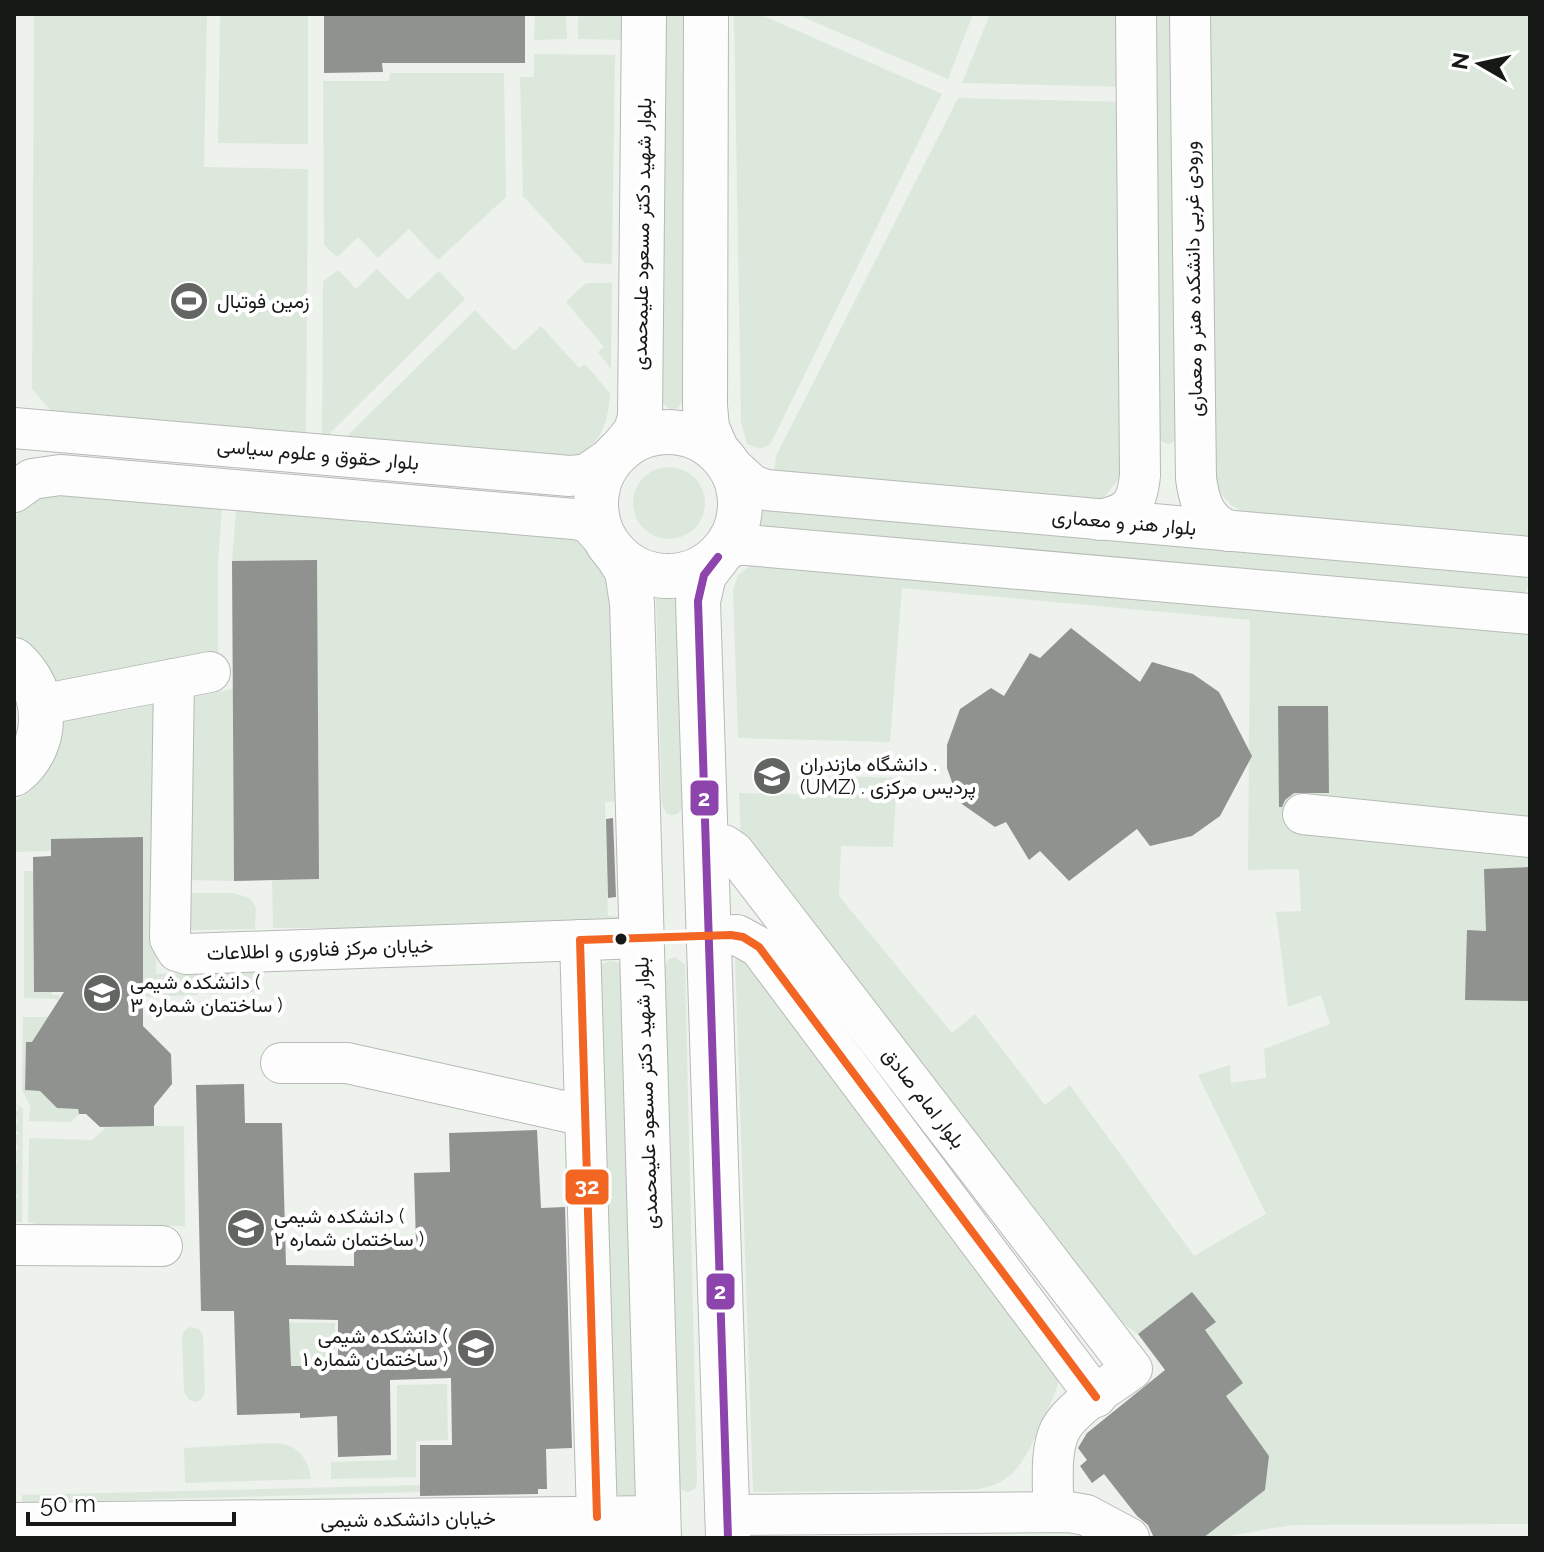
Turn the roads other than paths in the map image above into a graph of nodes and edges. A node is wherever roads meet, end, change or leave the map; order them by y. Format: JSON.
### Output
{"nodes":[{"id":1,"x":644,"y":14,"type":"edge"},
{"id":2,"x":706,"y":14,"type":"edge"},
{"id":3,"x":1136,"y":14,"type":"edge"},
{"id":4,"x":1190,"y":14,"type":"edge"},
{"id":5,"x":14,"y":428,"type":"edge"},
{"id":6,"x":619,"y":452,"type":"junction"},
{"id":7,"x":722,"y":456,"type":"junction"},
{"id":8,"x":14,"y":492,"type":"edge"},
{"id":9,"x":1099,"y":520,"type":"junction"},
{"id":10,"x":1229,"y":531,"type":"junction"},
{"id":11,"x":612,"y":549,"type":"junction"},
{"id":12,"x":720,"y":554,"type":"junction"},
{"id":13,"x":1530,"y":557,"type":"edge"},
{"id":14,"x":1530,"y":614,"type":"edge"},
{"id":15,"x":14,"y":660,"type":"edge"},
{"id":16,"x":40,"y":705,"type":"junction"},
{"id":17,"x":14,"y":774,"type":"edge"},
{"id":18,"x":1303,"y":814,"type":"dead end"},
{"id":19,"x":1530,"y":837,"type":"edge"},
{"id":20,"x":706,"y":843,"type":"junction"},
{"id":21,"x":639,"y":845,"type":"junction"},
{"id":22,"x":709,"y":936,"type":"junction"},
{"id":23,"x":642,"y":938,"type":"junction"},
{"id":24,"x":580,"y":940,"type":"junction"},
{"id":25,"x":281,"y":1063,"type":"dead end"},
{"id":26,"x":585,"y":1116,"type":"junction"},
{"id":27,"x":14,"y":1245,"type":"edge"},
{"id":28,"x":162,"y":1246,"type":"dead end"},
{"id":29,"x":1096,"y":1397,"type":"junction"},
{"id":30,"x":1053,"y":1512,"type":"junction"},
{"id":31,"x":597,"y":1517,"type":"junction"},
{"id":32,"x":728,"y":1526,"type":"edge"},
{"id":33,"x":659,"y":1527,"type":"edge"},
{"id":34,"x":39,"y":1528,"type":"edge"},
{"id":35,"x":1129,"y":1538,"type":"edge"}],
"edges":[{"from":1,"to":6,"type":"main road","name":"بلوار شهید دکتر مسعود علیمحمدی"},
{"from":2,"to":7,"type":"main road"},
{"from":3,"to":9,"type":"street"},
{"from":4,"to":10,"type":"street","name":"ورودی غربی دانشکده هنر و معماری"},
{"from":5,"to":6,"type":"street","name":"بلوار حقوق و علوم سیاسی"},
{"from":6,"to":7,"type":"main road"},
{"from":6,"to":11,"type":"main road"},
{"from":7,"to":9,"type":"street","name":"بلوار هنر و معماری"},
{"from":7,"to":12,"type":"main road"},
{"from":8,"to":11,"type":"street"},
{"from":9,"to":10,"type":"street","name":"بلوار هنر و معماری"},
{"from":10,"to":13,"type":"street","name":"بلوار هنر و معماری"},
{"from":11,"to":12,"type":"main road"},
{"from":11,"to":21,"type":"main road","name":"بلوار شهید دکتر مسعود علیمحمدی"},
{"from":12,"to":14,"type":"street"},
{"from":12,"to":20,"type":"main road"},
{"from":15,"to":16,"type":"main road"},
{"from":16,"to":17,"type":"main road"},
{"from":16,"to":24,"type":"street","name":"خیابان مرکز فناوری و اطلاعات"},
{"from":18,"to":19,"type":"street"},
{"from":20,"to":21,"type":"main road"},
{"from":20,"to":22,"type":"main road"},
{"from":20,"to":29,"type":"street","name":"بلوار امام صادق"},
{"from":21,"to":23,"type":"main road","name":"بلوار شهید دکتر مسعود علیمحمدی"},
{"from":22,"to":23,"type":"main road"},
{"from":22,"to":29,"type":"street","name":"بلوار امام صادق"},
{"from":22,"to":32,"type":"main road"},
{"from":23,"to":24,"type":"street","name":"خیابان مرکز فناوری و اطلاعات"},
{"from":23,"to":33,"type":"main road","name":"بلوار شهید دکتر مسعود علیمحمدی"},
{"from":24,"to":26,"type":"street"},
{"from":25,"to":26,"type":"street"},
{"from":26,"to":31,"type":"street"},
{"from":27,"to":28,"type":"street"},
{"from":29,"to":30,"type":"street"},
{"from":30,"to":32,"type":"street"},
{"from":30,"to":35,"type":"street"},
{"from":31,"to":33,"type":"street","name":"خیابان دانشکده شیمی"},
{"from":31,"to":34,"type":"street","name":"خیابان دانشکده شیمی"},
{"from":32,"to":33,"type":"main road"}]}
